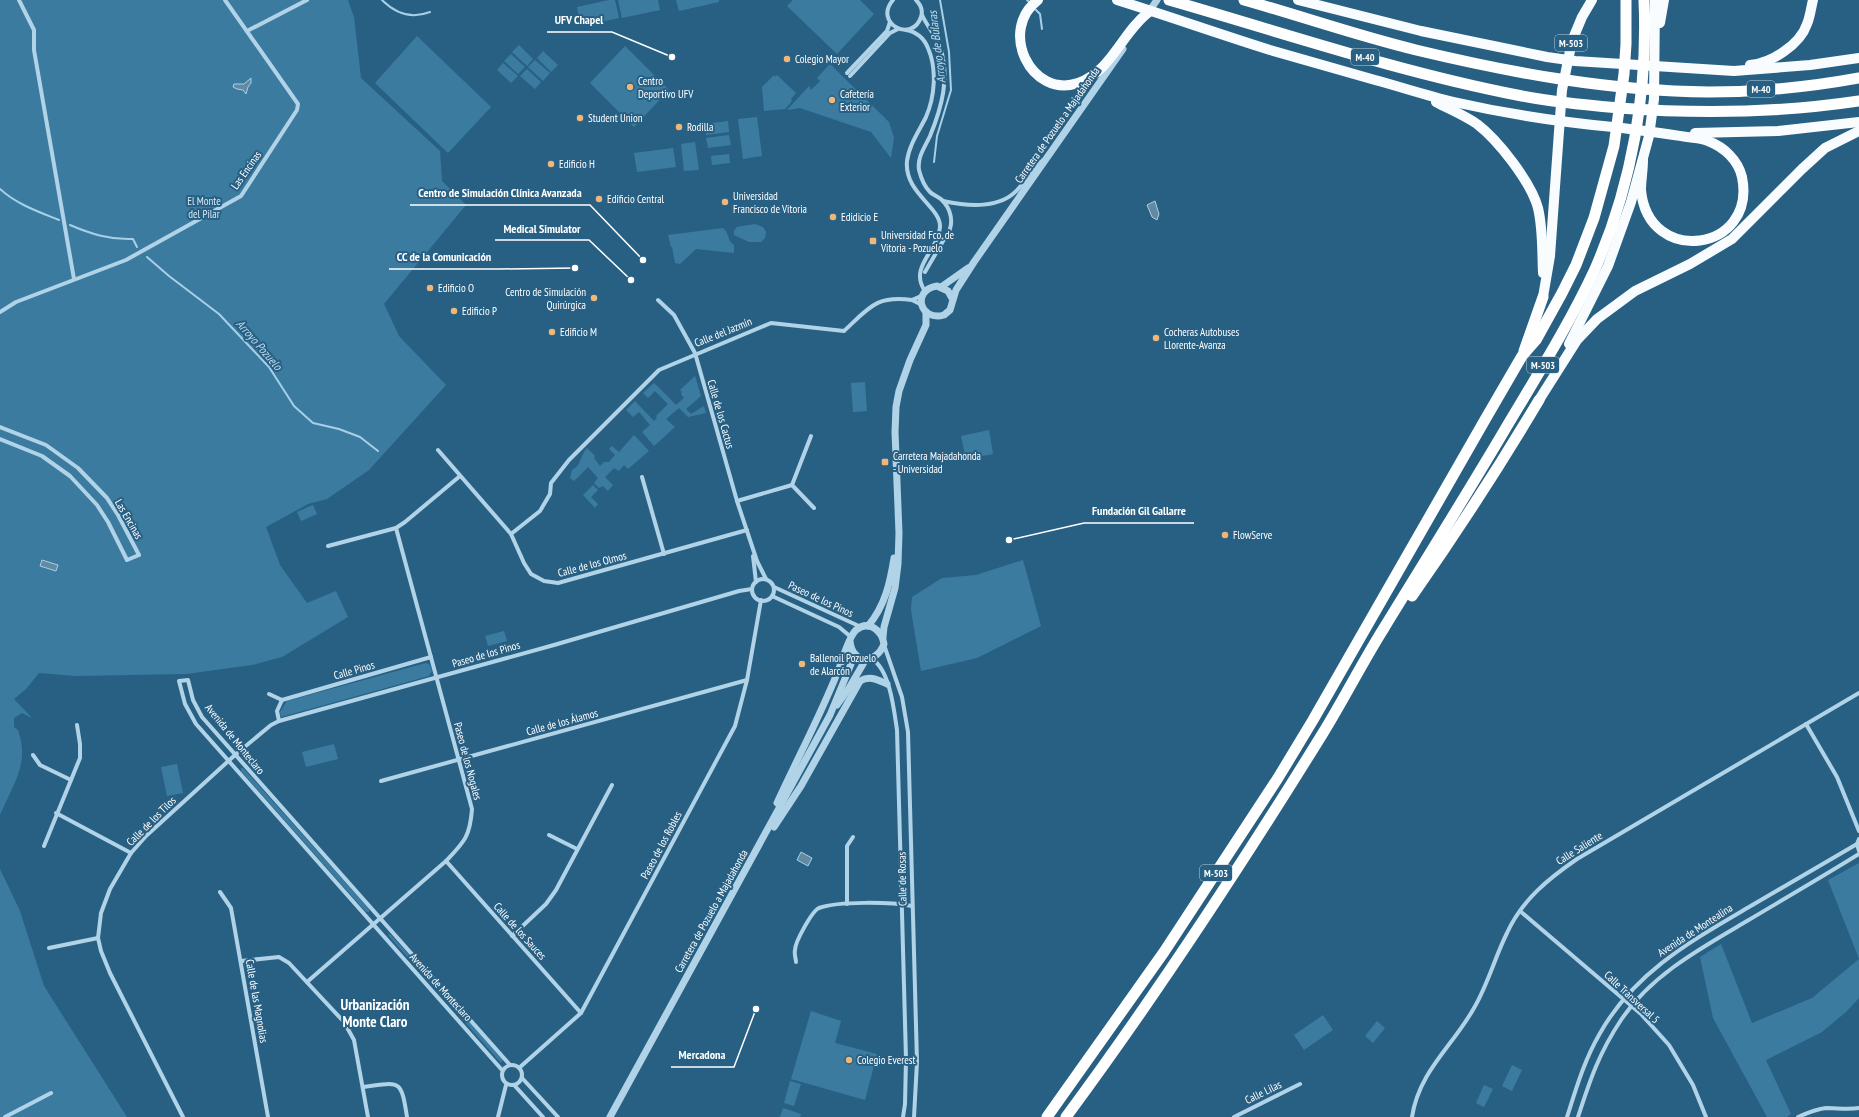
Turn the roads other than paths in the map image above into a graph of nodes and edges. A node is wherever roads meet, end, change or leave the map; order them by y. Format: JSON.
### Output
{"nodes":[{"id":1,"x":19,"y":0,"type":"edge"},
{"id":2,"x":225,"y":0,"type":"edge"},
{"id":3,"x":307,"y":0,"type":"edge"},
{"id":4,"x":893,"y":0,"type":"edge"},
{"id":5,"x":916,"y":0,"type":"edge"},
{"id":6,"x":1038,"y":0,"type":"edge"},
{"id":7,"x":1157,"y":0,"type":"edge"},
{"id":8,"x":1169,"y":0,"type":"edge"},
{"id":9,"x":1244,"y":0,"type":"edge"},
{"id":10,"x":1298,"y":0,"type":"edge"},
{"id":11,"x":1592,"y":0,"type":"edge"},
{"id":12,"x":1626,"y":0,"type":"edge"},
{"id":13,"x":1644,"y":0,"type":"edge"},
{"id":14,"x":1655,"y":0,"type":"edge"},
{"id":15,"x":1664,"y":0,"type":"edge"},
{"id":16,"x":1813,"y":0,"type":"edge"},
{"id":17,"x":1119,"y":1,"type":"edge"},
{"id":18,"x":1149,"y":12,"type":"junction"},
{"id":19,"x":922,"y":15,"type":"junction"},
{"id":20,"x":890,"y":22,"type":"junction"},
{"id":21,"x":898,"y":28,"type":"junction"},
{"id":22,"x":906,"y":30,"type":"junction"},
{"id":23,"x":247,"y":31,"type":"junction"},
{"id":24,"x":1656,"y":49,"type":"junction"},
{"id":25,"x":1859,"y":58,"type":"edge"},
{"id":26,"x":1708,"y":69,"type":"junction"},
{"id":27,"x":1859,"y":78,"type":"edge"},
{"id":28,"x":1413,"y":90,"type":"junction"},
{"id":29,"x":1859,"y":101,"type":"edge"},
{"id":30,"x":1859,"y":122,"type":"edge"},
{"id":31,"x":1859,"y":131,"type":"edge"},
{"id":32,"x":1665,"y":133,"type":"junction"},
{"id":33,"x":1048,"y":156,"type":"junction"},
{"id":34,"x":1643,"y":160,"type":"junction"},
{"id":35,"x":943,"y":201,"type":"junction"},
{"id":36,"x":974,"y":262,"type":"junction"},
{"id":37,"x":925,"y":272,"type":"dead end"},
{"id":38,"x":74,"y":279,"type":"junction"},
{"id":39,"x":941,"y":287,"type":"junction"},
{"id":40,"x":924,"y":293,"type":"junction"},
{"id":41,"x":1543,"y":297,"type":"junction"},
{"id":42,"x":658,"y":300,"type":"dead end"},
{"id":43,"x":912,"y":300,"type":"junction"},
{"id":44,"x":953,"y":300,"type":"junction"},
{"id":45,"x":922,"y":305,"type":"junction"},
{"id":46,"x":0,"y":312,"type":"edge"},
{"id":47,"x":926,"y":312,"type":"junction"},
{"id":48,"x":940,"y":316,"type":"junction"},
{"id":49,"x":923,"y":333,"type":"junction"},
{"id":50,"x":695,"y":354,"type":"junction"},
{"id":51,"x":1522,"y":356,"type":"junction"},
{"id":52,"x":1539,"y":400,"type":"junction"},
{"id":53,"x":0,"y":427,"type":"edge"},
{"id":54,"x":811,"y":436,"type":"dead end"},
{"id":55,"x":0,"y":438,"type":"edge"},
{"id":56,"x":438,"y":450,"type":"dead end"},
{"id":57,"x":460,"y":476,"type":"junction"},
{"id":58,"x":642,"y":477,"type":"dead end"},
{"id":59,"x":792,"y":485,"type":"junction"},
{"id":60,"x":737,"y":500,"type":"junction"},
{"id":61,"x":814,"y":508,"type":"dead end"},
{"id":62,"x":898,"y":520,"type":"junction"},
{"id":63,"x":396,"y":528,"type":"junction"},
{"id":64,"x":747,"y":530,"type":"junction"},
{"id":65,"x":511,"y":534,"type":"junction"},
{"id":66,"x":750,"y":542,"type":"junction"},
{"id":67,"x":328,"y":546,"type":"dead end"},
{"id":68,"x":664,"y":554,"type":"junction"},
{"id":69,"x":766,"y":579,"type":"junction"},
{"id":70,"x":756,"y":582,"type":"junction"},
{"id":71,"x":774,"y":587,"type":"junction"},
{"id":72,"x":752,"y":589,"type":"junction"},
{"id":73,"x":772,"y":596,"type":"junction"},
{"id":74,"x":761,"y":600,"type":"junction"},
{"id":75,"x":865,"y":626,"type":"junction"},
{"id":76,"x":851,"y":639,"type":"junction"},
{"id":77,"x":883,"y":641,"type":"junction"},
{"id":78,"x":852,"y":651,"type":"junction"},
{"id":79,"x":431,"y":657,"type":"junction"},
{"id":80,"x":869,"y":659,"type":"junction"},
{"id":81,"x":436,"y":678,"type":"junction"},
{"id":82,"x":747,"y":680,"type":"junction"},
{"id":83,"x":887,"y":684,"type":"junction"},
{"id":84,"x":1859,"y":693,"type":"edge"},
{"id":85,"x":269,"y":694,"type":"dead end"},
{"id":86,"x":1345,"y":695,"type":"junction"},
{"id":87,"x":282,"y":700,"type":"junction"},
{"id":88,"x":830,"y":715,"type":"junction"},
{"id":89,"x":279,"y":720,"type":"junction"},
{"id":90,"x":1806,"y":724,"type":"junction"},
{"id":91,"x":77,"y":725,"type":"dead end"},
{"id":92,"x":33,"y":755,"type":"dead end"},
{"id":93,"x":235,"y":755,"type":"junction"},
{"id":94,"x":459,"y":759,"type":"junction"},
{"id":95,"x":228,"y":761,"type":"junction"},
{"id":96,"x":71,"y":780,"type":"junction"},
{"id":97,"x":381,"y":781,"type":"dead end"},
{"id":98,"x":612,"y":785,"type":"dead end"},
{"id":99,"x":56,"y":813,"type":"junction"},
{"id":100,"x":1859,"y":831,"type":"edge"},
{"id":101,"x":549,"y":835,"type":"dead end"},
{"id":102,"x":853,"y":837,"type":"dead end"},
{"id":103,"x":1858,"y":842,"type":"edge"},
{"id":104,"x":44,"y":846,"type":"dead end"},
{"id":105,"x":577,"y":849,"type":"junction"},
{"id":106,"x":1859,"y":851,"type":"edge"},
{"id":107,"x":131,"y":852,"type":"junction"},
{"id":108,"x":754,"y":854,"type":"junction"},
{"id":109,"x":1859,"y":854,"type":"edge"},
{"id":110,"x":446,"y":861,"type":"junction"},
{"id":111,"x":220,"y":892,"type":"dead end"},
{"id":112,"x":847,"y":904,"type":"junction"},
{"id":113,"x":902,"y":904,"type":"junction"},
{"id":114,"x":912,"y":906,"type":"junction"},
{"id":115,"x":1520,"y":911,"type":"junction"},
{"id":116,"x":379,"y":919,"type":"junction"},
{"id":117,"x":373,"y":924,"type":"junction"},
{"id":118,"x":512,"y":936,"type":"junction"},
{"id":119,"x":98,"y":938,"type":"junction"},
{"id":120,"x":49,"y":948,"type":"dead end"},
{"id":121,"x":241,"y":961,"type":"junction"},
{"id":122,"x":796,"y":962,"type":"dead end"},
{"id":123,"x":308,"y":982,"type":"junction"},
{"id":124,"x":1624,"y":999,"type":"junction"},
{"id":125,"x":1632,"y":1006,"type":"junction"},
{"id":126,"x":581,"y":1013,"type":"junction"},
{"id":127,"x":510,"y":1065,"type":"junction"},
{"id":128,"x":519,"y":1068,"type":"junction"},
{"id":129,"x":502,"y":1070,"type":"junction"},
{"id":130,"x":522,"y":1078,"type":"junction"},
{"id":131,"x":506,"y":1084,"type":"junction"},
{"id":132,"x":1300,"y":1084,"type":"dead end"},
{"id":133,"x":515,"y":1086,"type":"junction"},
{"id":134,"x":362,"y":1087,"type":"junction"},
{"id":135,"x":51,"y":1093,"type":"dead end"},
{"id":136,"x":1859,"y":1108,"type":"edge"},
{"id":137,"x":5,"y":1117,"type":"edge"},
{"id":138,"x":183,"y":1117,"type":"edge"},
{"id":139,"x":268,"y":1117,"type":"edge"},
{"id":140,"x":368,"y":1117,"type":"edge"},
{"id":141,"x":407,"y":1117,"type":"edge"},
{"id":142,"x":498,"y":1117,"type":"edge"},
{"id":143,"x":543,"y":1117,"type":"edge"},
{"id":144,"x":558,"y":1117,"type":"edge"},
{"id":145,"x":610,"y":1117,"type":"edge"},
{"id":146,"x":903,"y":1117,"type":"edge"},
{"id":147,"x":914,"y":1117,"type":"edge"},
{"id":148,"x":1047,"y":1117,"type":"edge"},
{"id":149,"x":1066,"y":1117,"type":"edge"},
{"id":150,"x":1234,"y":1117,"type":"edge"},
{"id":151,"x":1412,"y":1117,"type":"edge"},
{"id":152,"x":1567,"y":1117,"type":"edge"},
{"id":153,"x":1578,"y":1117,"type":"edge"},
{"id":154,"x":1706,"y":1117,"type":"edge"},
{"id":155,"x":1798,"y":1117,"type":"edge"}],
"edges":[{"from":1,"to":38,"type":"street"},
{"from":2,"to":23,"type":"street","name":"Las Encinas"},
{"from":3,"to":23,"type":"street"},
{"from":4,"to":20,"type":"street"},
{"from":5,"to":19,"type":"street"},
{"from":6,"to":18,"type":"highway"},
{"from":7,"to":18,"type":"street","name":"Carretera de Pozuelo a Majadahonda"},
{"from":8,"to":29,"type":"highway","number":"M-40"},
{"from":9,"to":27,"type":"highway","number":"M-40"},
{"from":10,"to":26,"type":"highway"},
{"from":11,"to":41,"type":"highway","number":"M-503"},
{"from":12,"to":51,"type":"highway","number":"M-503"},
{"from":13,"to":86,"type":"highway","number":"M-503"},
{"from":14,"to":24,"type":"highway","number":"M-503"},
{"from":15,"to":24,"type":"highway"},
{"from":16,"to":26,"type":"highway"},
{"from":17,"to":28,"type":"highway"},
{"from":18,"to":33,"type":"street","name":"Carretera de Pozuelo a Majadahonda"},
{"from":19,"to":22,"type":"street"},
{"from":19,"to":35,"type":"street"},
{"from":20,"to":21,"type":"street"},
{"from":20,"to":21,"type":"street"},
{"from":21,"to":22,"type":"street"},
{"from":22,"to":40,"type":"street"},
{"from":23,"to":38,"type":"street","name":"Las Encinas"},
{"from":24,"to":34,"type":"highway","number":"M-503"},
{"from":25,"to":26,"type":"highway"},
{"from":28,"to":32,"type":"highway"},
{"from":28,"to":41,"type":"highway"},
{"from":30,"to":32,"type":"highway"},
{"from":31,"to":52,"type":"highway"},
{"from":32,"to":34,"type":"highway"},
{"from":33,"to":35,"type":"street"},
{"from":33,"to":36,"type":"street","name":"Carretera de Pozuelo a Majadahonda"},
{"from":34,"to":52,"type":"highway","number":"M-503"},
{"from":35,"to":37,"type":"street"},
{"from":36,"to":39,"type":"street","name":"Carretera de Pozuelo a Majadahonda"},
{"from":36,"to":44,"type":"street","name":"Carretera de Pozuelo a Majadahonda"},
{"from":38,"to":46,"type":"street","name":"Las Encinas"},
{"from":39,"to":40,"type":"street"},
{"from":39,"to":44,"type":"street"},
{"from":40,"to":43,"type":"street","name":"Calle del Jazmín"},
{"from":40,"to":45,"type":"street"},
{"from":41,"to":51,"type":"highway","number":"M-503"},
{"from":42,"to":50,"type":"street","name":"Calle de los Cactus"},
{"from":43,"to":45,"type":"street","name":"Calle del Jazmín"},
{"from":43,"to":50,"type":"street","name":"Calle del Jazmín"},
{"from":44,"to":48,"type":"street"},
{"from":45,"to":47,"type":"street"},
{"from":47,"to":48,"type":"street"},
{"from":47,"to":49,"type":"street"},
{"from":48,"to":49,"type":"street"},
{"from":49,"to":62,"type":"street"},
{"from":50,"to":60,"type":"street","name":"Calle de los Cactus"},
{"from":50,"to":65,"type":"street","name":"Calle del Jazmín"},
{"from":51,"to":148,"type":"highway","number":"M-503"},
{"from":52,"to":86,"type":"highway"},
{"from":53,"to":55,"type":"street","name":"Las Encinas"},
{"from":54,"to":59,"type":"street"},
{"from":56,"to":57,"type":"street"},
{"from":57,"to":63,"type":"street"},
{"from":57,"to":65,"type":"street"},
{"from":58,"to":68,"type":"street"},
{"from":59,"to":60,"type":"street"},
{"from":59,"to":61,"type":"street"},
{"from":60,"to":64,"type":"street","name":"Calle de los Cactus"},
{"from":62,"to":75,"type":"street"},
{"from":62,"to":77,"type":"street"},
{"from":63,"to":67,"type":"street"},
{"from":63,"to":79,"type":"street","name":"Paseo de los Nogales"},
{"from":64,"to":66,"type":"street","name":"Calle de los Cactus"},
{"from":64,"to":68,"type":"street","name":"Calle de los Olmos"},
{"from":65,"to":68,"type":"street","name":"Calle de los Olmos"},
{"from":66,"to":69,"type":"street","name":"Calle de los Cactus"},
{"from":66,"to":70,"type":"street","name":"Calle de los Cactus"},
{"from":69,"to":70,"type":"street"},
{"from":69,"to":71,"type":"street"},
{"from":70,"to":72,"type":"street"},
{"from":71,"to":73,"type":"street"},
{"from":71,"to":75,"type":"street","name":"Paseo de los Pinos"},
{"from":72,"to":74,"type":"street"},
{"from":72,"to":81,"type":"street","name":"Paseo de los Pinos"},
{"from":73,"to":74,"type":"street"},
{"from":73,"to":76,"type":"street","name":"Paseo de los Pinos"},
{"from":74,"to":82,"type":"street","name":"Paseo de los Robles"},
{"from":75,"to":76,"type":"street"},
{"from":75,"to":77,"type":"street"},
{"from":76,"to":78,"type":"street"},
{"from":76,"to":108,"type":"street"},
{"from":77,"to":80,"type":"street"},
{"from":77,"to":114,"type":"street","name":"Calle de Rosas"},
{"from":78,"to":80,"type":"street"},
{"from":78,"to":88,"type":"street","name":"Carretera de Pozuelo a Majadahonda"},
{"from":79,"to":81,"type":"street","name":"Paseo de los Nogales"},
{"from":79,"to":87,"type":"street","name":"Calle Pinos"},
{"from":80,"to":83,"type":"street","name":"Calle de Rosas"},
{"from":80,"to":88,"type":"street","name":"Carretera de Pozuelo a Majadahonda"},
{"from":81,"to":89,"type":"street","name":"Paseo de los Pinos"},
{"from":81,"to":94,"type":"street","name":"Paseo de los Nogales"},
{"from":82,"to":94,"type":"street","name":"Calle de los Álamos"},
{"from":82,"to":126,"type":"street","name":"Paseo de los Robles"},
{"from":83,"to":108,"type":"street"},
{"from":83,"to":113,"type":"street","name":"Calle de Rosas"},
{"from":84,"to":90,"type":"street","name":"Calle Saliente"},
{"from":85,"to":87,"type":"street"},
{"from":86,"to":149,"type":"highway","number":"M-503"},
{"from":87,"to":89,"type":"street"},
{"from":88,"to":108,"type":"street","name":"Carretera de Pozuelo a Majadahonda"},
{"from":89,"to":93,"type":"street","name":"Paseo de los Pinos"},
{"from":90,"to":100,"type":"street"},
{"from":90,"to":115,"type":"street","name":"Calle Saliente"},
{"from":91,"to":96,"type":"street"},
{"from":92,"to":96,"type":"street"},
{"from":93,"to":95,"type":"street","name":"Calle de los Tilos"},
{"from":93,"to":95,"type":"street","name":"Avenida de Monteclaro"},
{"from":93,"to":116,"type":"street","name":"Avenida de Monteclaro"},
{"from":94,"to":97,"type":"street","name":"Calle de los Álamos"},
{"from":94,"to":110,"type":"street","name":"Paseo de los Nogales"},
{"from":95,"to":107,"type":"street","name":"Calle de los Tilos"},
{"from":95,"to":117,"type":"street","name":"Avenida de Monteclaro"},
{"from":96,"to":99,"type":"street"},
{"from":98,"to":105,"type":"street"},
{"from":99,"to":104,"type":"street"},
{"from":99,"to":107,"type":"street"},
{"from":101,"to":105,"type":"street"},
{"from":102,"to":112,"type":"street"},
{"from":103,"to":106,"type":"street"},
{"from":103,"to":124,"type":"street","name":"Avenida de Montealina"},
{"from":105,"to":118,"type":"street"},
{"from":107,"to":119,"type":"street","name":"Calle de los Tilos"},
{"from":108,"to":145,"type":"street","name":"Carretera de Pozuelo a Majadahonda"},
{"from":109,"to":125,"type":"street","name":"Avenida de Montealina"},
{"from":110,"to":116,"type":"street","name":"Paseo de los Nogales"},
{"from":110,"to":118,"type":"street","name":"Calle de los Sauces"},
{"from":111,"to":121,"type":"street","name":"Calle de las Magnolias"},
{"from":112,"to":113,"type":"street"},
{"from":112,"to":122,"type":"street"},
{"from":113,"to":114,"type":"street"},
{"from":113,"to":146,"type":"street","name":"Calle de Rosas"},
{"from":114,"to":147,"type":"street","name":"Calle de Rosas"},
{"from":115,"to":124,"type":"street","name":"Calle Transversal 5"},
{"from":115,"to":151,"type":"street","name":"Calle Saliente"},
{"from":116,"to":117,"type":"street","name":"Paseo de los Nogales"},
{"from":116,"to":127,"type":"street","name":"Avenida de Monteclaro"},
{"from":117,"to":123,"type":"street","name":"Paseo de los Nogales"},
{"from":117,"to":129,"type":"street","name":"Avenida de Monteclaro"},
{"from":118,"to":126,"type":"street","name":"Calle de los Sauces"},
{"from":119,"to":120,"type":"street"},
{"from":119,"to":138,"type":"street","name":"Calle de los Tilos"},
{"from":121,"to":123,"type":"street"},
{"from":121,"to":139,"type":"street","name":"Calle de las Magnolias"},
{"from":123,"to":134,"type":"street"},
{"from":124,"to":125,"type":"street","name":"Calle Transversal 5"},
{"from":124,"to":152,"type":"street","name":"Avenida de Montealina"},
{"from":125,"to":153,"type":"street","name":"Avenida de Montealina"},
{"from":125,"to":154,"type":"street","name":"Calle Transversal 5"},
{"from":126,"to":128,"type":"street","name":"Paseo de los Robles"},
{"from":127,"to":128,"type":"street"},
{"from":127,"to":129,"type":"street"},
{"from":128,"to":130,"type":"street"},
{"from":129,"to":131,"type":"street"},
{"from":130,"to":133,"type":"street"},
{"from":130,"to":144,"type":"street"},
{"from":131,"to":133,"type":"street"},
{"from":131,"to":142,"type":"street"},
{"from":132,"to":150,"type":"street","name":"Calle Lilas"},
{"from":133,"to":143,"type":"street"},
{"from":134,"to":140,"type":"street"},
{"from":134,"to":141,"type":"street"},
{"from":135,"to":137,"type":"street"},
{"from":136,"to":155,"type":"street"}]}
